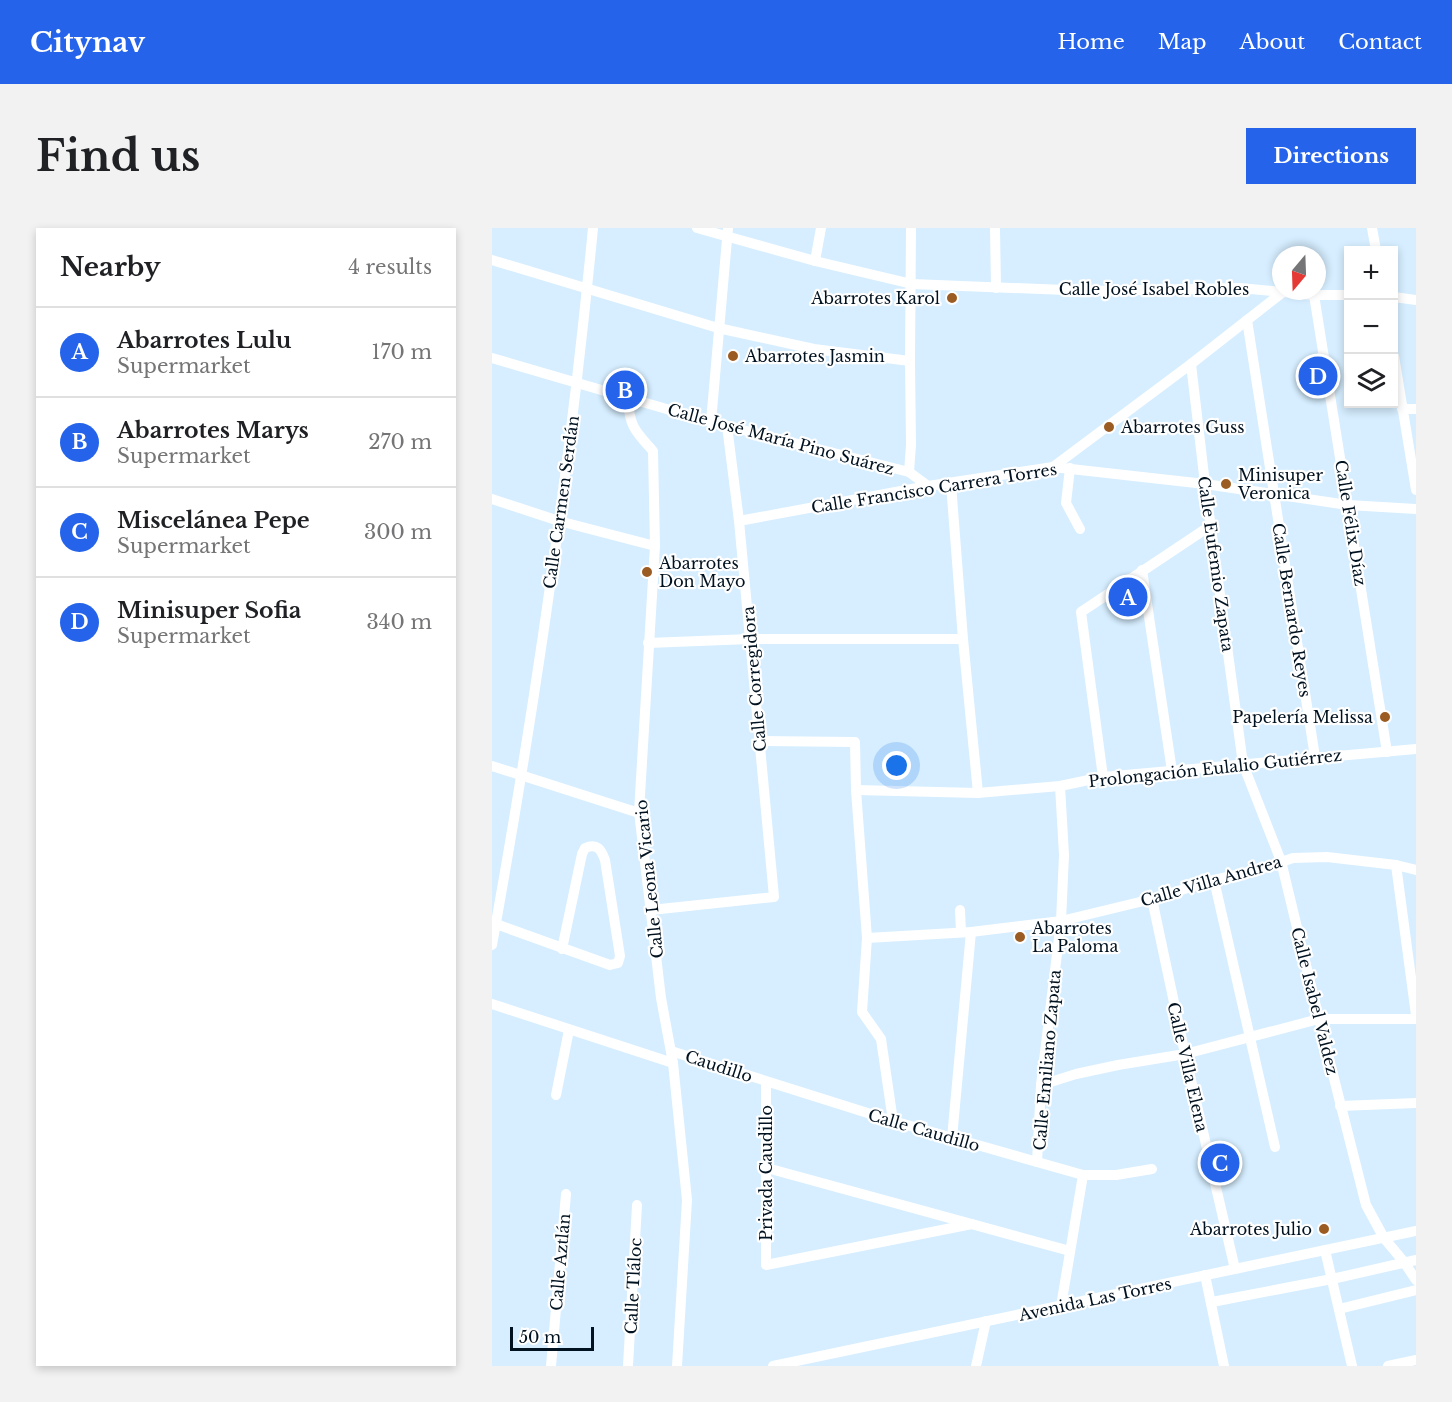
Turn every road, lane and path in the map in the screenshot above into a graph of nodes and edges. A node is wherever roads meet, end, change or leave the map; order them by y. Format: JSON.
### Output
{"nodes":[{"id":1,"x":593,"y":228,"type":"edge"},
{"id":2,"x":697,"y":228,"type":"edge"},
{"id":3,"x":821,"y":228,"type":"edge"},
{"id":4,"x":912,"y":228,"type":"edge"},
{"id":5,"x":995,"y":228,"type":"edge"},
{"id":6,"x":1372,"y":228,"type":"edge"},
{"id":7,"x":727,"y":233,"type":"edge"},
{"id":8,"x":1375,"y":246,"type":"edge"},
{"id":9,"x":492,"y":260,"type":"edge"},
{"id":10,"x":815,"y":261,"type":"junction"},
{"id":11,"x":912,"y":284,"type":"junction"},
{"id":12,"x":587,"y":288,"type":"junction"},
{"id":13,"x":996,"y":288,"type":"junction"},
{"id":14,"x":1272,"y":291,"type":"edge"},
{"id":15,"x":1326,"y":295,"type":"edge"},
{"id":16,"x":1344,"y":296,"type":"edge"},
{"id":17,"x":1398,"y":298,"type":"edge"},
{"id":18,"x":1273,"y":300,"type":"edge"},
{"id":19,"x":1315,"y":300,"type":"edge"},
{"id":20,"x":1416,"y":300,"type":"edge"},
{"id":21,"x":1247,"y":320,"type":"junction"},
{"id":22,"x":718,"y":328,"type":"junction"},
{"id":23,"x":492,"y":358,"type":"edge"},
{"id":24,"x":910,"y":361,"type":"junction"},
{"id":25,"x":1191,"y":364,"type":"junction"},
{"id":26,"x":1398,"y":382,"type":"edge"},
{"id":27,"x":578,"y":383,"type":"junction"},
{"id":28,"x":628,"y":398,"type":"junction"},
{"id":29,"x":1402,"y":409,"type":"junction"},
{"id":30,"x":1416,"y":409,"type":"edge"},
{"id":31,"x":711,"y":422,"type":"junction"},
{"id":32,"x":727,"y":426,"type":"junction"},
{"id":33,"x":1053,"y":467,"type":"junction"},
{"id":34,"x":1070,"y":468,"type":"junction"},
{"id":35,"x":909,"y":472,"type":"junction"},
{"id":36,"x":951,"y":484,"type":"junction"},
{"id":37,"x":1204,"y":484,"type":"junction"},
{"id":38,"x":928,"y":486,"type":"junction"},
{"id":39,"x":1416,"y":490,"type":"edge"},
{"id":40,"x":1274,"y":494,"type":"junction"},
{"id":41,"x":492,"y":499,"type":"edge"},
{"id":42,"x":1348,"y":505,"type":"junction"},
{"id":43,"x":1416,"y":509,"type":"edge"},
{"id":44,"x":559,"y":521,"type":"junction"},
{"id":45,"x":739,"y":521,"type":"junction"},
{"id":46,"x":1210,"y":526,"type":"junction"},
{"id":47,"x":1080,"y":529,"type":"dead end"},
{"id":48,"x":655,"y":546,"type":"junction"},
{"id":49,"x":1142,"y":570,"type":"junction"},
{"id":50,"x":750,"y":639,"type":"junction"},
{"id":51,"x":963,"y":639,"type":"junction"},
{"id":52,"x":648,"y":643,"type":"junction"},
{"id":53,"x":760,"y":741,"type":"junction"},
{"id":54,"x":1416,"y":749,"type":"edge"},
{"id":55,"x":1387,"y":752,"type":"junction"},
{"id":56,"x":1315,"y":757,"type":"junction"},
{"id":57,"x":1243,"y":764,"type":"junction"},
{"id":58,"x":492,"y":766,"type":"edge"},
{"id":59,"x":1172,"y":771,"type":"junction"},
{"id":60,"x":522,"y":776,"type":"junction"},
{"id":61,"x":1103,"y":777,"type":"junction"},
{"id":62,"x":1060,"y":786,"type":"junction"},
{"id":63,"x":856,"y":790,"type":"junction"},
{"id":64,"x":978,"y":793,"type":"junction"},
{"id":65,"x":639,"y":813,"type":"junction"},
{"id":66,"x":1281,"y":861,"type":"junction"},
{"id":67,"x":1396,"y":865,"type":"junction"},
{"id":68,"x":1416,"y":870,"type":"edge"},
{"id":69,"x":1214,"y":880,"type":"junction"},
{"id":70,"x":1152,"y":899,"type":"junction"},
{"id":71,"x":651,"y":910,"type":"junction"},
{"id":72,"x":960,"y":910,"type":"dead end"},
{"id":73,"x":1061,"y":921,"type":"junction"},
{"id":74,"x":496,"y":924,"type":"junction"},
{"id":75,"x":966,"y":932,"type":"junction"},
{"id":76,"x":867,"y":938,"type":"junction"},
{"id":77,"x":492,"y":945,"type":"edge"},
{"id":78,"x":562,"y":949,"type":"junction"},
{"id":79,"x":492,"y":1004,"type":"edge"},
{"id":80,"x":1416,"y":1017,"type":"edge"},
{"id":81,"x":1318,"y":1019,"type":"junction"},
{"id":82,"x":569,"y":1030,"type":"junction"},
{"id":83,"x":1250,"y":1037,"type":"junction"},
{"id":84,"x":671,"y":1051,"type":"junction"},
{"id":85,"x":1185,"y":1054,"type":"junction"},
{"id":86,"x":673,"y":1063,"type":"junction"},
{"id":87,"x":766,"y":1082,"type":"junction"},
{"id":88,"x":1041,"y":1085,"type":"junction"},
{"id":89,"x":556,"y":1095,"type":"dead end"},
{"id":90,"x":1416,"y":1103,"type":"edge"},
{"id":91,"x":1340,"y":1106,"type":"junction"},
{"id":92,"x":893,"y":1121,"type":"junction"},
{"id":93,"x":952,"y":1138,"type":"junction"},
{"id":94,"x":1275,"y":1147,"type":"dead end"},
{"id":95,"x":1037,"y":1162,"type":"junction"},
{"id":96,"x":767,"y":1168,"type":"junction"},
{"id":97,"x":1152,"y":1169,"type":"dead end"},
{"id":98,"x":1083,"y":1175,"type":"junction"},
{"id":99,"x":566,"y":1194,"type":"dead end"},
{"id":100,"x":637,"y":1205,"type":"dead end"},
{"id":101,"x":972,"y":1224,"type":"junction"},
{"id":102,"x":1416,"y":1231,"type":"edge"},
{"id":103,"x":1384,"y":1238,"type":"junction"},
{"id":104,"x":1325,"y":1250,"type":"junction"},
{"id":105,"x":1070,"y":1251,"type":"junction"},
{"id":106,"x":1416,"y":1260,"type":"edge"},
{"id":107,"x":1404,"y":1262,"type":"junction"},
{"id":108,"x":1235,"y":1269,"type":"junction"},
{"id":109,"x":1205,"y":1275,"type":"junction"},
{"id":110,"x":1332,"y":1279,"type":"junction"},
{"id":111,"x":1416,"y":1280,"type":"edge"},
{"id":112,"x":1416,"y":1290,"type":"edge"},
{"id":113,"x":1212,"y":1302,"type":"junction"},
{"id":114,"x":1061,"y":1306,"type":"junction"},
{"id":115,"x":1339,"y":1309,"type":"junction"},
{"id":116,"x":986,"y":1321,"type":"junction"},
{"id":117,"x":1416,"y":1360,"type":"edge"},
{"id":118,"x":550,"y":1366,"type":"edge"},
{"id":119,"x":628,"y":1366,"type":"edge"},
{"id":120,"x":677,"y":1366,"type":"edge"},
{"id":121,"x":778,"y":1366,"type":"edge"},
{"id":122,"x":976,"y":1366,"type":"edge"},
{"id":123,"x":1224,"y":1366,"type":"edge"},
{"id":124,"x":1352,"y":1366,"type":"edge"},
{"id":125,"x":1388,"y":1366,"type":"edge"}],
"edges":[{"from":1,"to":12,"type":"street","name":"Calle Carmen Serdán"},
{"from":2,"to":7,"type":"street","name":"Calle José Isabel Robles"},
{"from":3,"to":10,"type":"street"},
{"from":4,"to":11,"type":"street"},
{"from":5,"to":13,"type":"street"},
{"from":6,"to":8,"type":"street"},
{"from":7,"to":10,"type":"street","name":"Calle José Isabel Robles"},
{"from":7,"to":22,"type":"street"},
{"from":9,"to":12,"type":"street"},
{"from":10,"to":11,"type":"street","name":"Calle José Isabel Robles"},
{"from":11,"to":13,"type":"street","name":"Calle José Isabel Robles"},
{"from":11,"to":24,"type":"street"},
{"from":12,"to":22,"type":"street"},
{"from":12,"to":27,"type":"street","name":"Calle Carmen Serdán"},
{"from":13,"to":14,"type":"street","name":"Calle José Isabel Robles"},
{"from":15,"to":16,"type":"street","name":"Calle José Isabel Robles"},
{"from":17,"to":20,"type":"street"},
{"from":18,"to":21,"type":"street"},
{"from":19,"to":42,"type":"street","name":"Calle Félix Díaz"},
{"from":21,"to":25,"type":"street"},
{"from":21,"to":40,"type":"street","name":"Calle Bernardo Reyes"},
{"from":22,"to":24,"type":"street"},
{"from":22,"to":31,"type":"street"},
{"from":23,"to":27,"type":"street","name":"Calle José María Pino Suárez"},
{"from":24,"to":35,"type":"street"},
{"from":25,"to":33,"type":"street"},
{"from":25,"to":37,"type":"street","name":"Calle Eufemio Zapata"},
{"from":26,"to":29,"type":"street"},
{"from":27,"to":28,"type":"street","name":"Calle José María Pino Suárez"},
{"from":27,"to":44,"type":"street","name":"Calle Carmen Serdán"},
{"from":28,"to":31,"type":"street","name":"Calle José María Pino Suárez"},
{"from":28,"to":48,"type":"street","name":"Calle Leona Vicario"},
{"from":29,"to":30,"type":"street"},
{"from":29,"to":39,"type":"street"},
{"from":31,"to":32,"type":"street","name":"Calle José María Pino Suárez"},
{"from":32,"to":35,"type":"street","name":"Calle José María Pino Suárez"},
{"from":32,"to":45,"type":"street","name":"Calle Corregidora"},
{"from":33,"to":34,"type":"street","name":"Calle Francisco Carrera Torres"},
{"from":33,"to":36,"type":"street","name":"Calle Francisco Carrera Torres"},
{"from":34,"to":37,"type":"street","name":"Calle Francisco Carrera Torres"},
{"from":34,"to":47,"type":"street"},
{"from":35,"to":38,"type":"street","name":"Calle José María Pino Suárez"},
{"from":36,"to":38,"type":"street","name":"Calle Francisco Carrera Torres"},
{"from":36,"to":51,"type":"street"},
{"from":37,"to":40,"type":"street","name":"Calle Francisco Carrera Torres"},
{"from":37,"to":46,"type":"street","name":"Calle Eufemio Zapata"},
{"from":38,"to":45,"type":"street","name":"Calle Francisco Carrera Torres"},
{"from":40,"to":42,"type":"street","name":"Calle Francisco Carrera Torres"},
{"from":40,"to":56,"type":"street","name":"Calle Bernardo Reyes"},
{"from":41,"to":44,"type":"street"},
{"from":42,"to":43,"type":"street","name":"Calle Francisco Carrera Torres"},
{"from":42,"to":55,"type":"street","name":"Calle Félix Díaz"},
{"from":44,"to":48,"type":"street"},
{"from":44,"to":60,"type":"street","name":"Calle Carmen Serdán"},
{"from":45,"to":50,"type":"street","name":"Calle Corregidora"},
{"from":46,"to":49,"type":"street"},
{"from":46,"to":57,"type":"street","name":"Calle Eufemio Zapata"},
{"from":48,"to":52,"type":"street","name":"Calle Leona Vicario"},
{"from":49,"to":59,"type":"street"},
{"from":49,"to":61,"type":"street"},
{"from":50,"to":51,"type":"street"},
{"from":50,"to":52,"type":"street"},
{"from":50,"to":53,"type":"street","name":"Calle Corregidora"},
{"from":51,"to":64,"type":"street"},
{"from":52,"to":65,"type":"street","name":"Calle Leona Vicario"},
{"from":53,"to":63,"type":"street"},
{"from":53,"to":71,"type":"street","name":"Calle Corregidora"},
{"from":54,"to":55,"type":"street","name":"Prolongación Eulalio Gutiérrez"},
{"from":55,"to":56,"type":"street","name":"Prolongación Eulalio Gutiérrez"},
{"from":56,"to":57,"type":"street","name":"Prolongación Eulalio Gutiérrez"},
{"from":57,"to":59,"type":"street","name":"Prolongación Eulalio Gutiérrez"},
{"from":57,"to":66,"type":"street","name":"Calle Isabel Valdez"},
{"from":58,"to":60,"type":"street"},
{"from":59,"to":61,"type":"street","name":"Prolongación Eulalio Gutiérrez"},
{"from":60,"to":65,"type":"street"},
{"from":60,"to":74,"type":"street","name":"Calle Carmen Serdán"},
{"from":61,"to":62,"type":"street","name":"Prolongación Eulalio Gutiérrez"},
{"from":62,"to":64,"type":"street","name":"Prolongación Eulalio Gutiérrez"},
{"from":62,"to":73,"type":"street","name":"Calle Emiliano Zapata"},
{"from":63,"to":64,"type":"street","name":"Prolongación Eulalio Gutiérrez"},
{"from":63,"to":76,"type":"street"},
{"from":65,"to":71,"type":"street","name":"Calle Leona Vicario"},
{"from":66,"to":67,"type":"street","name":"Calle Villa Andrea"},
{"from":66,"to":69,"type":"street","name":"Calle Villa Andrea"},
{"from":66,"to":81,"type":"street","name":"Calle Isabel Valdez"},
{"from":67,"to":68,"type":"street","name":"Calle Villa Andrea"},
{"from":67,"to":80,"type":"street"},
{"from":69,"to":70,"type":"street","name":"Calle Villa Andrea"},
{"from":69,"to":83,"type":"street"},
{"from":70,"to":73,"type":"street","name":"Calle Villa Andrea"},
{"from":70,"to":85,"type":"street","name":"Calle Villa Elena"},
{"from":71,"to":84,"type":"street","name":"Calle Leona Vicario"},
{"from":72,"to":75,"type":"street"},
{"from":73,"to":75,"type":"street","name":"Calle Villa Andrea"},
{"from":73,"to":88,"type":"street","name":"Calle Emiliano Zapata"},
{"from":74,"to":77,"type":"street","name":"Calle Carmen Serdán"},
{"from":74,"to":78,"type":"street"},
{"from":75,"to":76,"type":"street","name":"Calle Villa Andrea"},
{"from":75,"to":93,"type":"street"},
{"from":76,"to":92,"type":"street"},
{"from":78,"to":78,"type":"street"},
{"from":79,"to":82,"type":"street"},
{"from":80,"to":81,"type":"street"},
{"from":81,"to":83,"type":"street"},
{"from":81,"to":91,"type":"street","name":"Calle Isabel Valdez"},
{"from":82,"to":86,"type":"street"},
{"from":82,"to":89,"type":"street"},
{"from":83,"to":85,"type":"street"},
{"from":83,"to":94,"type":"street"},
{"from":84,"to":86,"type":"street","name":"Calle Leona Vicario"},
{"from":84,"to":87,"type":"street","name":"Caudillo"},
{"from":85,"to":88,"type":"street"},
{"from":85,"to":108,"type":"street","name":"Calle Villa Elena"},
{"from":86,"to":120,"type":"street","name":"Calle Leona Vicario"},
{"from":87,"to":92,"type":"street","name":"Calle Caudillo"},
{"from":87,"to":96,"type":"street","name":"Privada Caudillo"},
{"from":88,"to":95,"type":"street","name":"Calle Emiliano Zapata"},
{"from":90,"to":91,"type":"street"},
{"from":91,"to":103,"type":"street","name":"Calle Isabel Valdez"},
{"from":92,"to":93,"type":"street","name":"Calle Caudillo"},
{"from":93,"to":95,"type":"street","name":"Calle Caudillo"},
{"from":95,"to":98,"type":"street","name":"Calle Caudillo"},
{"from":96,"to":101,"type":"street"},
{"from":96,"to":101,"type":"street","name":"Privada Caudillo"},
{"from":97,"to":98,"type":"street","name":"Calle Caudillo"},
{"from":98,"to":105,"type":"street"},
{"from":99,"to":118,"type":"street","name":"Calle Aztlán"},
{"from":100,"to":119,"type":"street","name":"Calle Tláloc"},
{"from":101,"to":105,"type":"street"},
{"from":102,"to":103,"type":"street","name":"Avenida Las Torres"},
{"from":103,"to":104,"type":"street","name":"Avenida Las Torres"},
{"from":103,"to":107,"type":"street","name":"Calle Isabel Valdez"},
{"from":104,"to":108,"type":"street","name":"Avenida Las Torres"},
{"from":104,"to":110,"type":"street"},
{"from":105,"to":114,"type":"street"},
{"from":106,"to":107,"type":"street"},
{"from":107,"to":110,"type":"street"},
{"from":107,"to":111,"type":"street","name":"Calle Isabel Valdez"},
{"from":108,"to":109,"type":"street","name":"Avenida Las Torres"},
{"from":109,"to":113,"type":"street"},
{"from":109,"to":114,"type":"street","name":"Avenida Las Torres"},
{"from":110,"to":113,"type":"street"},
{"from":110,"to":115,"type":"street"},
{"from":112,"to":115,"type":"street"},
{"from":113,"to":123,"type":"street"},
{"from":114,"to":116,"type":"street","name":"Avenida Las Torres"},
{"from":115,"to":124,"type":"street"},
{"from":116,"to":121,"type":"street","name":"Avenida Las Torres"},
{"from":116,"to":122,"type":"street"},
{"from":117,"to":125,"type":"street"}]}
